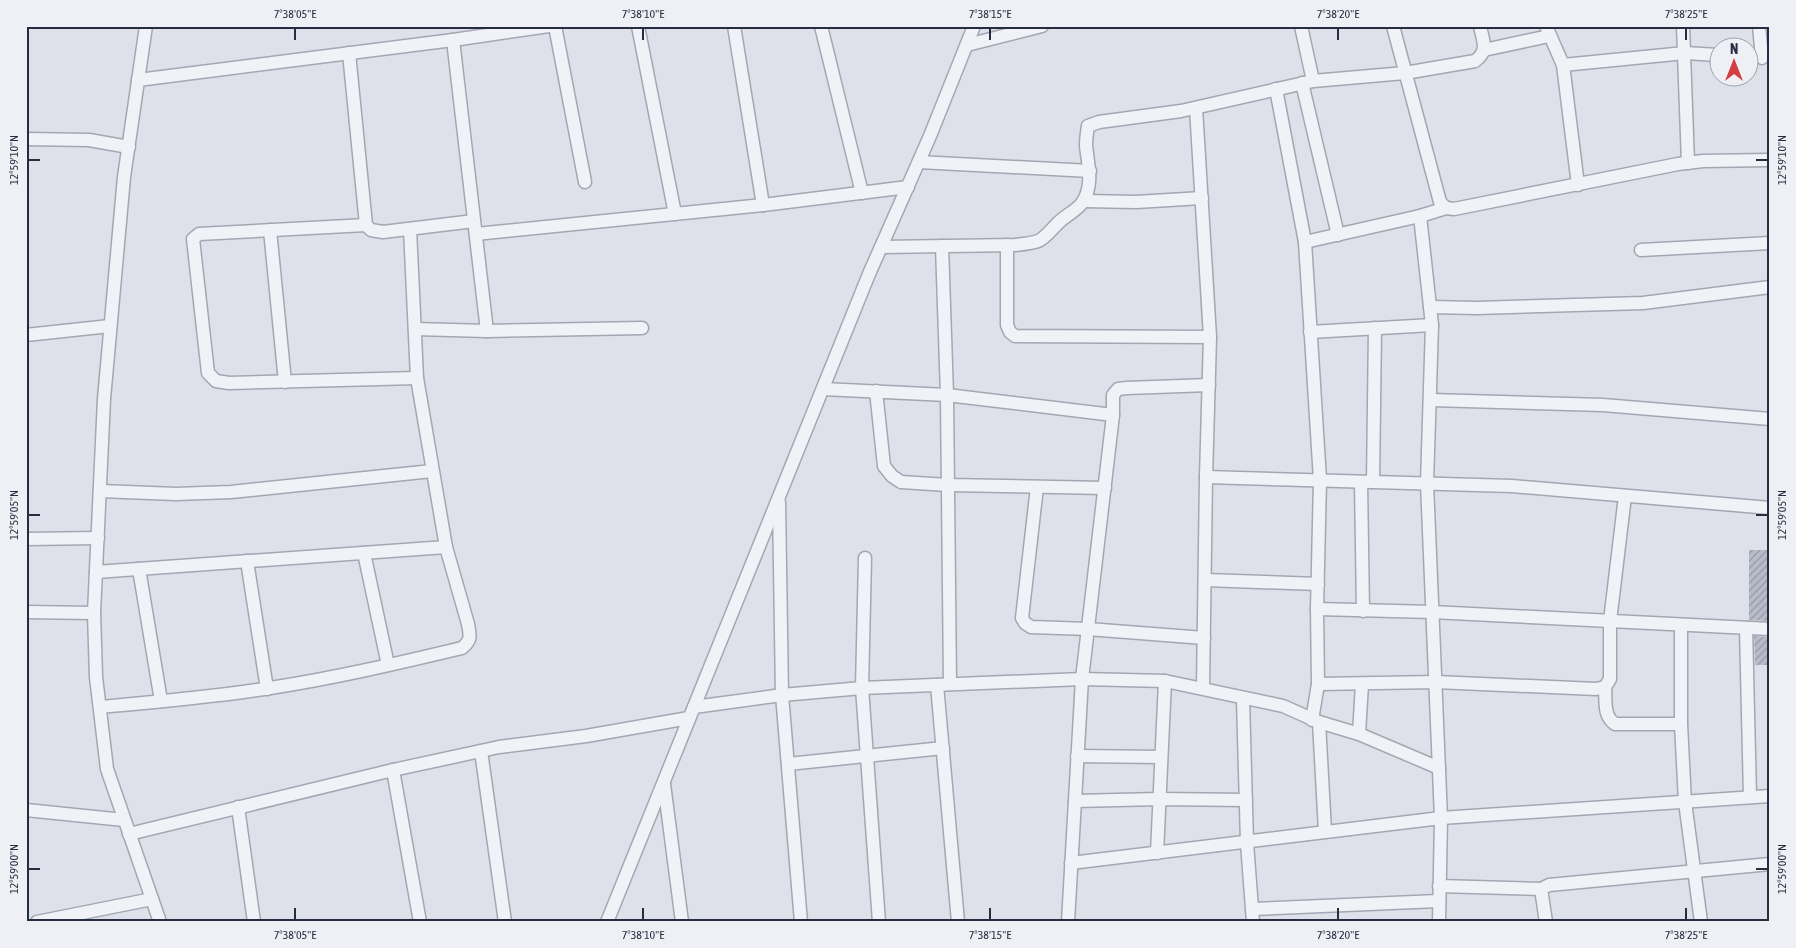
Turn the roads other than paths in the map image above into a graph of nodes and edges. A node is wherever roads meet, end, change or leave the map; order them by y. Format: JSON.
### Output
{"nodes":[{"id":1,"x":146,"y":26,"type":"edge"},
{"id":2,"x":549,"y":26,"type":"edge"},
{"id":3,"x":555,"y":26,"type":"edge"},
{"id":4,"x":638,"y":26,"type":"edge"},
{"id":5,"x":734,"y":26,"type":"edge"},
{"id":6,"x":822,"y":26,"type":"edge"},
{"id":7,"x":974,"y":26,"type":"edge"},
{"id":8,"x":1042,"y":26,"type":"edge"},
{"id":9,"x":1301,"y":26,"type":"edge"},
{"id":10,"x":1393,"y":26,"type":"edge"},
{"id":11,"x":1480,"y":26,"type":"edge"},
{"id":12,"x":1683,"y":26,"type":"edge"},
{"id":13,"x":1758,"y":26,"type":"edge"},
{"id":14,"x":484,"y":31,"type":"edge"},
{"id":15,"x":1547,"y":31,"type":"edge"},
{"id":16,"x":453,"y":40,"type":"junction"},
{"id":17,"x":967,"y":45,"type":"junction"},
{"id":18,"x":1484,"y":50,"type":"junction"},
{"id":19,"x":348,"y":53,"type":"junction"},
{"id":20,"x":1685,"y":53,"type":"junction"},
{"id":21,"x":1708,"y":54,"type":"edge"},
{"id":22,"x":1766,"y":58,"type":"edge"},
{"id":23,"x":1563,"y":65,"type":"junction"},
{"id":24,"x":1405,"y":73,"type":"junction"},
{"id":25,"x":138,"y":80,"type":"junction"},
{"id":26,"x":1308,"y":82,"type":"junction"},
{"id":27,"x":1276,"y":89,"type":"junction"},
{"id":28,"x":1196,"y":108,"type":"junction"},
{"id":29,"x":26,"y":139,"type":"edge"},
{"id":30,"x":128,"y":147,"type":"junction"},
{"id":31,"x":1770,"y":160,"type":"edge"},
{"id":32,"x":919,"y":162,"type":"junction"},
{"id":33,"x":1688,"y":163,"type":"junction"},
{"id":34,"x":1090,"y":171,"type":"junction"},
{"id":35,"x":585,"y":182,"type":"dead end"},
{"id":36,"x":1578,"y":185,"type":"junction"},
{"id":37,"x":908,"y":187,"type":"junction"},
{"id":38,"x":862,"y":193,"type":"junction"},
{"id":39,"x":1202,"y":198,"type":"junction"},
{"id":40,"x":1084,"y":201,"type":"junction"},
{"id":41,"x":763,"y":205,"type":"junction"},
{"id":42,"x":1446,"y":208,"type":"junction"},
{"id":43,"x":675,"y":214,"type":"junction"},
{"id":44,"x":1420,"y":216,"type":"junction"},
{"id":45,"x":366,"y":225,"type":"junction"},
{"id":46,"x":475,"y":228,"type":"junction"},
{"id":47,"x":410,"y":229,"type":"junction"},
{"id":48,"x":270,"y":230,"type":"junction"},
{"id":49,"x":1338,"y":235,"type":"junction"},
{"id":50,"x":1304,"y":242,"type":"junction"},
{"id":51,"x":1770,"y":243,"type":"edge"},
{"id":52,"x":1007,"y":245,"type":"junction"},
{"id":53,"x":942,"y":246,"type":"junction"},
{"id":54,"x":881,"y":247,"type":"junction"},
{"id":55,"x":1641,"y":250,"type":"dead end"},
{"id":56,"x":1770,"y":287,"type":"edge"},
{"id":57,"x":1430,"y":307,"type":"junction"},
{"id":58,"x":110,"y":326,"type":"junction"},
{"id":59,"x":1432,"y":326,"type":"junction"},
{"id":60,"x":642,"y":328,"type":"dead end"},
{"id":61,"x":1375,"y":328,"type":"junction"},
{"id":62,"x":415,"y":329,"type":"junction"},
{"id":63,"x":487,"y":331,"type":"junction"},
{"id":64,"x":1310,"y":332,"type":"junction"},
{"id":65,"x":26,"y":335,"type":"edge"},
{"id":66,"x":1210,"y":338,"type":"junction"},
{"id":67,"x":417,"y":378,"type":"junction"},
{"id":68,"x":285,"y":382,"type":"junction"},
{"id":69,"x":1209,"y":385,"type":"junction"},
{"id":70,"x":823,"y":388,"type":"junction"},
{"id":71,"x":876,"y":391,"type":"junction"},
{"id":72,"x":947,"y":395,"type":"junction"},
{"id":73,"x":1431,"y":400,"type":"junction"},
{"id":74,"x":1113,"y":415,"type":"junction"},
{"id":75,"x":1770,"y":419,"type":"edge"},
{"id":76,"x":432,"y":471,"type":"junction"},
{"id":77,"x":1206,"y":477,"type":"junction"},
{"id":78,"x":1320,"y":480,"type":"junction"},
{"id":79,"x":1367,"y":482,"type":"junction"},
{"id":80,"x":1427,"y":484,"type":"junction"},
{"id":81,"x":948,"y":485,"type":"junction"},
{"id":82,"x":1037,"y":487,"type":"junction"},
{"id":83,"x":1105,"y":488,"type":"junction"},
{"id":84,"x":100,"y":491,"type":"junction"},
{"id":85,"x":1625,"y":496,"type":"junction"},
{"id":86,"x":779,"y":497,"type":"junction"},
{"id":87,"x":1770,"y":508,"type":"edge"},
{"id":88,"x":98,"y":538,"type":"junction"},
{"id":89,"x":26,"y":539,"type":"edge"},
{"id":90,"x":446,"y":547,"type":"junction"},
{"id":91,"x":364,"y":553,"type":"junction"},
{"id":92,"x":865,"y":558,"type":"dead end"},
{"id":93,"x":247,"y":561,"type":"junction"},
{"id":94,"x":139,"y":569,"type":"junction"},
{"id":95,"x":96,"y":572,"type":"junction"},
{"id":96,"x":1205,"y":580,"type":"junction"},
{"id":97,"x":1318,"y":584,"type":"junction"},
{"id":98,"x":1317,"y":609,"type":"junction"},
{"id":99,"x":1363,"y":611,"type":"junction"},
{"id":100,"x":26,"y":612,"type":"edge"},
{"id":101,"x":1432,"y":612,"type":"junction"},
{"id":102,"x":94,"y":613,"type":"junction"},
{"id":103,"x":1610,"y":621,"type":"junction"},
{"id":104,"x":1681,"y":625,"type":"junction"},
{"id":105,"x":1746,"y":628,"type":"junction"},
{"id":106,"x":1088,"y":629,"type":"junction"},
{"id":107,"x":1770,"y":629,"type":"edge"},
{"id":108,"x":1204,"y":638,"type":"junction"},
{"id":109,"x":388,"y":666,"type":"junction"},
{"id":110,"x":1082,"y":679,"type":"junction"},
{"id":111,"x":1165,"y":681,"type":"junction"},
{"id":112,"x":1436,"y":682,"type":"junction"},
{"id":113,"x":944,"y":684,"type":"junction"},
{"id":114,"x":1318,"y":684,"type":"junction"},
{"id":115,"x":1362,"y":684,"type":"junction"},
{"id":116,"x":1605,"y":687,"type":"junction"},
{"id":117,"x":862,"y":688,"type":"junction"},
{"id":118,"x":1203,"y":688,"type":"junction"},
{"id":119,"x":268,"y":689,"type":"junction"},
{"id":120,"x":782,"y":695,"type":"junction"},
{"id":121,"x":1243,"y":699,"type":"junction"},
{"id":122,"x":161,"y":702,"type":"junction"},
{"id":123,"x":100,"y":707,"type":"junction"},
{"id":124,"x":691,"y":713,"type":"junction"},
{"id":125,"x":1316,"y":721,"type":"junction"},
{"id":126,"x":1681,"y":724,"type":"junction"},
{"id":127,"x":1359,"y":734,"type":"junction"},
{"id":128,"x":943,"y":748,"type":"junction"},
{"id":129,"x":482,"y":751,"type":"junction"},
{"id":130,"x":1078,"y":756,"type":"junction"},
{"id":131,"x":867,"y":757,"type":"junction"},
{"id":132,"x":1161,"y":757,"type":"junction"},
{"id":133,"x":788,"y":764,"type":"junction"},
{"id":134,"x":1439,"y":768,"type":"junction"},
{"id":135,"x":393,"y":770,"type":"junction"},
{"id":136,"x":664,"y":782,"type":"junction"},
{"id":137,"x":1770,"y":796,"type":"edge"},
{"id":138,"x":1750,"y":798,"type":"junction"},
{"id":139,"x":1159,"y":799,"type":"junction"},
{"id":140,"x":1246,"y":800,"type":"junction"},
{"id":141,"x":1075,"y":801,"type":"junction"},
{"id":142,"x":1685,"y":802,"type":"junction"},
{"id":143,"x":238,"y":807,"type":"junction"},
{"id":144,"x":26,"y":810,"type":"edge"},
{"id":145,"x":1441,"y":818,"type":"junction"},
{"id":146,"x":124,"y":820,"type":"junction"},
{"id":147,"x":1325,"y":831,"type":"junction"},
{"id":148,"x":129,"y":834,"type":"junction"},
{"id":149,"x":1248,"y":843,"type":"junction"},
{"id":150,"x":1157,"y":853,"type":"junction"},
{"id":151,"x":1071,"y":863,"type":"junction"},
{"id":152,"x":1770,"y":864,"type":"edge"},
{"id":153,"x":1694,"y":871,"type":"junction"},
{"id":154,"x":1439,"y":886,"type":"junction"},
{"id":155,"x":1541,"y":889,"type":"junction"},
{"id":156,"x":152,"y":899,"type":"junction"},
{"id":157,"x":1438,"y":901,"type":"junction"},
{"id":158,"x":1252,"y":915,"type":"edge"},
{"id":159,"x":37,"y":922,"type":"edge"},
{"id":160,"x":160,"y":922,"type":"edge"},
{"id":161,"x":254,"y":922,"type":"edge"},
{"id":162,"x":420,"y":922,"type":"edge"},
{"id":163,"x":505,"y":922,"type":"edge"},
{"id":164,"x":606,"y":922,"type":"edge"},
{"id":165,"x":682,"y":922,"type":"edge"},
{"id":166,"x":801,"y":922,"type":"edge"},
{"id":167,"x":879,"y":922,"type":"edge"},
{"id":168,"x":958,"y":922,"type":"edge"},
{"id":169,"x":1068,"y":922,"type":"edge"},
{"id":170,"x":1439,"y":922,"type":"edge"},
{"id":171,"x":1546,"y":922,"type":"edge"},
{"id":172,"x":1701,"y":922,"type":"edge"}],
"edges":[{"from":1,"to":25,"type":"street"},
{"from":2,"to":14,"type":"street"},
{"from":3,"to":35,"type":"street"},
{"from":4,"to":43,"type":"street"},
{"from":5,"to":41,"type":"street"},
{"from":6,"to":38,"type":"street"},
{"from":7,"to":17,"type":"street"},
{"from":8,"to":17,"type":"street"},
{"from":9,"to":26,"type":"street"},
{"from":10,"to":24,"type":"street"},
{"from":11,"to":18,"type":"street"},
{"from":12,"to":20,"type":"street"},
{"from":13,"to":22,"type":"street"},
{"from":14,"to":16,"type":"street"},
{"from":15,"to":18,"type":"street"},
{"from":15,"to":23,"type":"street"},
{"from":16,"to":19,"type":"street"},
{"from":16,"to":46,"type":"street"},
{"from":17,"to":32,"type":"street"},
{"from":18,"to":24,"type":"street"},
{"from":19,"to":25,"type":"street"},
{"from":19,"to":45,"type":"street"},
{"from":20,"to":21,"type":"street"},
{"from":20,"to":23,"type":"street"},
{"from":20,"to":33,"type":"street"},
{"from":23,"to":36,"type":"street"},
{"from":24,"to":26,"type":"street"},
{"from":24,"to":42,"type":"street"},
{"from":25,"to":30,"type":"street"},
{"from":26,"to":27,"type":"street"},
{"from":26,"to":49,"type":"street"},
{"from":27,"to":28,"type":"street"},
{"from":27,"to":50,"type":"street"},
{"from":28,"to":34,"type":"street"},
{"from":28,"to":39,"type":"street"},
{"from":29,"to":30,"type":"street"},
{"from":30,"to":58,"type":"street"},
{"from":31,"to":33,"type":"street"},
{"from":32,"to":34,"type":"street"},
{"from":32,"to":37,"type":"street"},
{"from":33,"to":36,"type":"street"},
{"from":34,"to":40,"type":"street"},
{"from":36,"to":42,"type":"street"},
{"from":37,"to":38,"type":"street"},
{"from":37,"to":54,"type":"street"},
{"from":38,"to":41,"type":"street"},
{"from":39,"to":40,"type":"street"},
{"from":39,"to":66,"type":"street"},
{"from":40,"to":52,"type":"street"},
{"from":41,"to":43,"type":"street"},
{"from":42,"to":44,"type":"street"},
{"from":43,"to":46,"type":"street"},
{"from":44,"to":49,"type":"street"},
{"from":44,"to":57,"type":"street"},
{"from":45,"to":47,"type":"street"},
{"from":45,"to":48,"type":"street"},
{"from":46,"to":47,"type":"street"},
{"from":46,"to":63,"type":"street"},
{"from":47,"to":62,"type":"street"},
{"from":48,"to":68,"type":"street"},
{"from":48,"to":68,"type":"street"},
{"from":49,"to":50,"type":"street"},
{"from":50,"to":64,"type":"street"},
{"from":51,"to":55,"type":"street"},
{"from":52,"to":53,"type":"street"},
{"from":52,"to":66,"type":"street"},
{"from":53,"to":54,"type":"street"},
{"from":53,"to":72,"type":"street"},
{"from":54,"to":70,"type":"street"},
{"from":56,"to":57,"type":"street"},
{"from":57,"to":59,"type":"street"},
{"from":58,"to":65,"type":"street"},
{"from":58,"to":84,"type":"street"},
{"from":59,"to":61,"type":"street"},
{"from":59,"to":73,"type":"street"},
{"from":60,"to":63,"type":"street"},
{"from":61,"to":64,"type":"street"},
{"from":61,"to":79,"type":"street"},
{"from":62,"to":63,"type":"street"},
{"from":62,"to":67,"type":"street"},
{"from":64,"to":78,"type":"street"},
{"from":66,"to":69,"type":"street"},
{"from":67,"to":68,"type":"street"},
{"from":67,"to":76,"type":"street"},
{"from":69,"to":74,"type":"street"},
{"from":69,"to":77,"type":"street"},
{"from":70,"to":71,"type":"street"},
{"from":70,"to":86,"type":"street"},
{"from":71,"to":72,"type":"street"},
{"from":71,"to":81,"type":"street"},
{"from":72,"to":74,"type":"street"},
{"from":72,"to":81,"type":"street"},
{"from":73,"to":75,"type":"street"},
{"from":73,"to":80,"type":"street"},
{"from":74,"to":83,"type":"street"},
{"from":76,"to":84,"type":"street"},
{"from":76,"to":90,"type":"street"},
{"from":77,"to":78,"type":"street"},
{"from":77,"to":96,"type":"street"},
{"from":78,"to":79,"type":"street"},
{"from":78,"to":97,"type":"street"},
{"from":79,"to":80,"type":"street"},
{"from":79,"to":99,"type":"street"},
{"from":80,"to":85,"type":"street"},
{"from":80,"to":101,"type":"street"},
{"from":81,"to":82,"type":"street"},
{"from":81,"to":113,"type":"street"},
{"from":82,"to":83,"type":"street"},
{"from":82,"to":106,"type":"street"},
{"from":83,"to":106,"type":"street"},
{"from":84,"to":88,"type":"street"},
{"from":85,"to":87,"type":"street"},
{"from":85,"to":103,"type":"street"},
{"from":86,"to":120,"type":"street"},
{"from":86,"to":124,"type":"street"},
{"from":88,"to":89,"type":"street"},
{"from":88,"to":95,"type":"street"},
{"from":90,"to":91,"type":"street"},
{"from":90,"to":109,"type":"street"},
{"from":91,"to":93,"type":"street"},
{"from":91,"to":109,"type":"street"},
{"from":92,"to":117,"type":"street"},
{"from":93,"to":94,"type":"street"},
{"from":93,"to":119,"type":"street"},
{"from":94,"to":95,"type":"street"},
{"from":94,"to":122,"type":"street"},
{"from":95,"to":102,"type":"street"},
{"from":96,"to":97,"type":"street"},
{"from":96,"to":108,"type":"street"},
{"from":97,"to":98,"type":"street"},
{"from":98,"to":99,"type":"street"},
{"from":98,"to":114,"type":"street"},
{"from":99,"to":101,"type":"street"},
{"from":100,"to":102,"type":"street"},
{"from":101,"to":103,"type":"street"},
{"from":101,"to":112,"type":"street"},
{"from":102,"to":123,"type":"street"},
{"from":103,"to":104,"type":"street"},
{"from":103,"to":116,"type":"street"},
{"from":104,"to":105,"type":"street"},
{"from":104,"to":126,"type":"street"},
{"from":105,"to":107,"type":"street"},
{"from":105,"to":138,"type":"street"},
{"from":106,"to":108,"type":"street"},
{"from":106,"to":110,"type":"street"},
{"from":108,"to":118,"type":"street"},
{"from":109,"to":119,"type":"street"},
{"from":110,"to":111,"type":"street"},
{"from":110,"to":113,"type":"street"},
{"from":110,"to":130,"type":"street"},
{"from":111,"to":118,"type":"street"},
{"from":111,"to":132,"type":"street"},
{"from":112,"to":115,"type":"street"},
{"from":112,"to":116,"type":"street"},
{"from":112,"to":134,"type":"street"},
{"from":113,"to":117,"type":"street"},
{"from":113,"to":128,"type":"street"},
{"from":114,"to":115,"type":"street"},
{"from":114,"to":125,"type":"street"},
{"from":115,"to":127,"type":"street"},
{"from":116,"to":126,"type":"street"},
{"from":117,"to":120,"type":"street"},
{"from":117,"to":131,"type":"street"},
{"from":118,"to":121,"type":"street"},
{"from":119,"to":122,"type":"street"},
{"from":120,"to":124,"type":"street"},
{"from":120,"to":133,"type":"street"},
{"from":121,"to":125,"type":"street"},
{"from":121,"to":140,"type":"street"},
{"from":122,"to":123,"type":"street"},
{"from":123,"to":146,"type":"street"},
{"from":124,"to":129,"type":"street"},
{"from":124,"to":136,"type":"street"},
{"from":125,"to":127,"type":"street"},
{"from":125,"to":147,"type":"street"},
{"from":126,"to":142,"type":"street"},
{"from":127,"to":134,"type":"street"},
{"from":128,"to":131,"type":"street"},
{"from":128,"to":168,"type":"street"},
{"from":129,"to":135,"type":"street"},
{"from":129,"to":163,"type":"street"},
{"from":130,"to":132,"type":"street"},
{"from":130,"to":141,"type":"street"},
{"from":131,"to":133,"type":"street"},
{"from":131,"to":167,"type":"street"},
{"from":132,"to":139,"type":"street"},
{"from":133,"to":166,"type":"street"},
{"from":134,"to":145,"type":"street"},
{"from":135,"to":143,"type":"street"},
{"from":135,"to":162,"type":"street"},
{"from":136,"to":164,"type":"street"},
{"from":136,"to":165,"type":"street"},
{"from":137,"to":138,"type":"street"},
{"from":138,"to":142,"type":"street"},
{"from":139,"to":140,"type":"street"},
{"from":139,"to":141,"type":"street"},
{"from":139,"to":150,"type":"street"},
{"from":140,"to":149,"type":"street"},
{"from":141,"to":151,"type":"street"},
{"from":142,"to":145,"type":"street"},
{"from":142,"to":153,"type":"street"},
{"from":143,"to":148,"type":"street"},
{"from":143,"to":161,"type":"street"},
{"from":144,"to":146,"type":"street"},
{"from":145,"to":147,"type":"street"},
{"from":145,"to":154,"type":"street"},
{"from":146,"to":148,"type":"street"},
{"from":147,"to":149,"type":"street"},
{"from":148,"to":156,"type":"street"},
{"from":149,"to":150,"type":"street"},
{"from":149,"to":158,"type":"street"},
{"from":150,"to":151,"type":"street"},
{"from":151,"to":169,"type":"street"},
{"from":152,"to":153,"type":"street"},
{"from":153,"to":155,"type":"street"},
{"from":153,"to":172,"type":"street"},
{"from":154,"to":155,"type":"street"},
{"from":154,"to":157,"type":"street"},
{"from":155,"to":171,"type":"street"},
{"from":156,"to":159,"type":"street"},
{"from":156,"to":160,"type":"street"},
{"from":157,"to":158,"type":"street"},
{"from":157,"to":170,"type":"street"}]}
